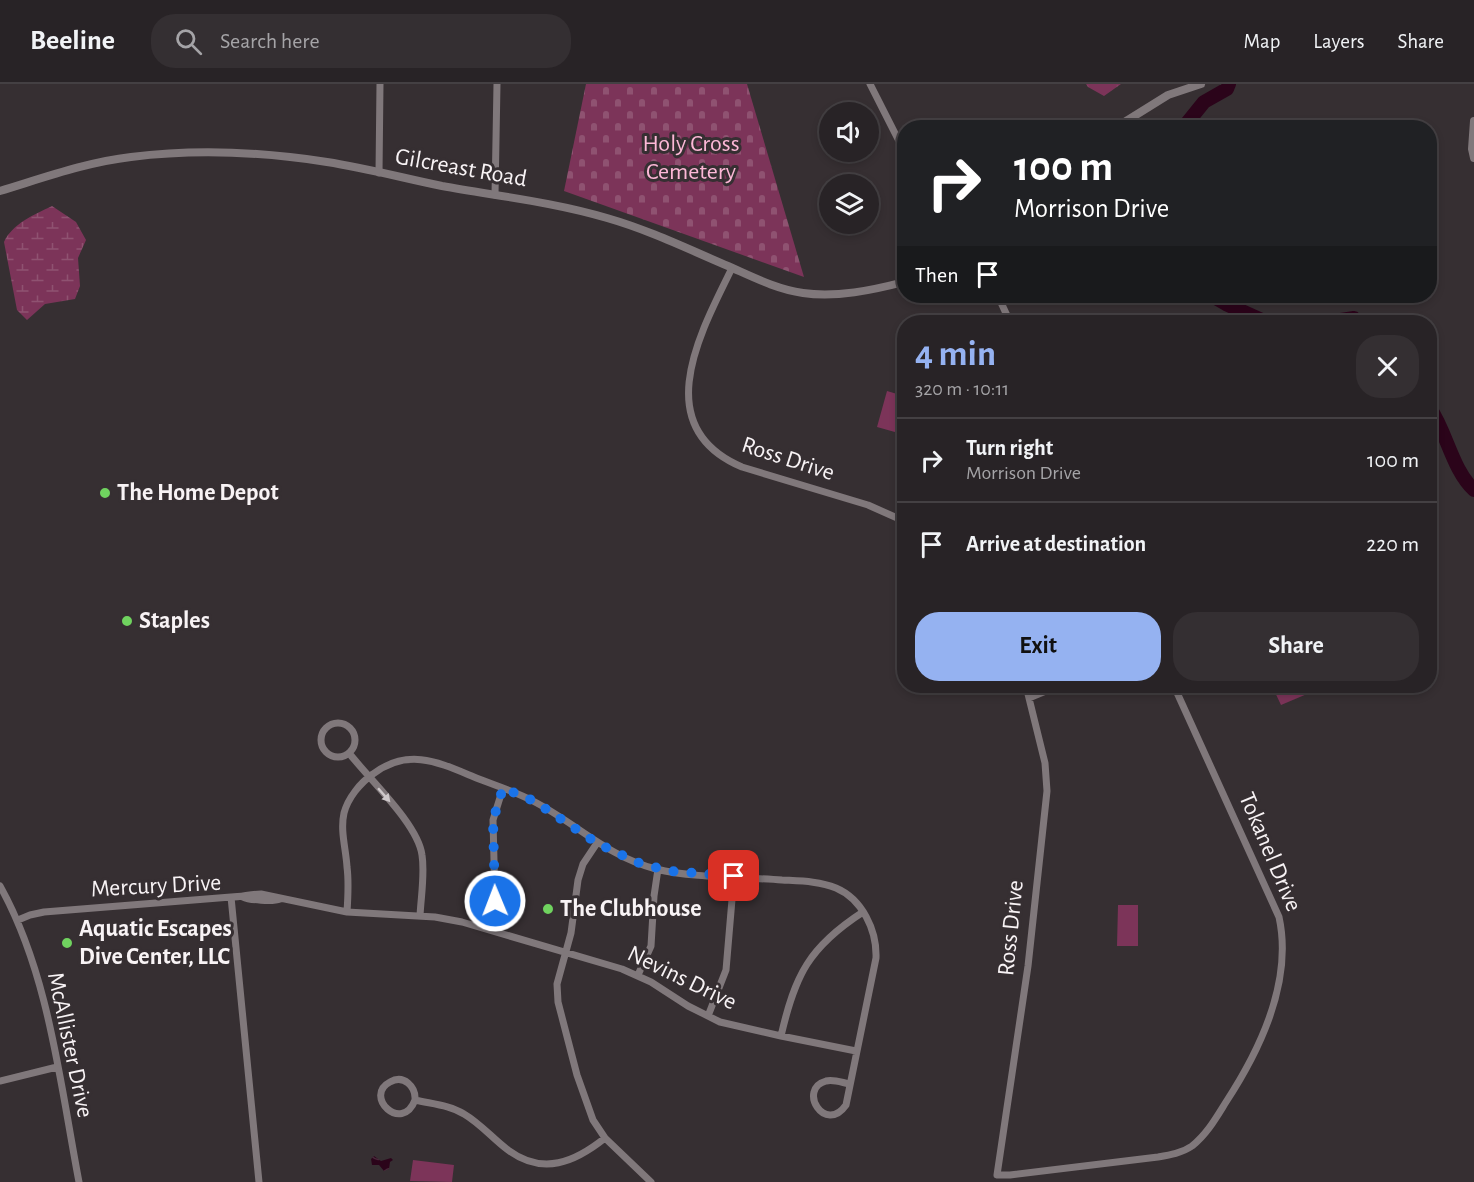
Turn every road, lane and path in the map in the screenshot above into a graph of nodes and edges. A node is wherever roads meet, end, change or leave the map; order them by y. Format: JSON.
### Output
{"nodes":[{"id":1,"x":380,"y":84,"type":"edge"},
{"id":2,"x":497,"y":84,"type":"edge"},
{"id":3,"x":870,"y":84,"type":"edge"},
{"id":4,"x":1201,"y":84,"type":"edge"},
{"id":5,"x":1128,"y":120,"type":"edge"},
{"id":6,"x":1474,"y":121,"type":"edge"},
{"id":7,"x":897,"y":137,"type":"edge"},
{"id":8,"x":1474,"y":158,"type":"edge"},
{"id":9,"x":379,"y":173,"type":"junction"},
{"id":10,"x":0,"y":191,"type":"edge"},
{"id":11,"x":495,"y":195,"type":"junction"},
{"id":12,"x":732,"y":268,"type":"junction"},
{"id":13,"x":897,"y":283,"type":"edge"},
{"id":14,"x":897,"y":518,"type":"edge"},
{"id":15,"x":1028,"y":693,"type":"edge"},
{"id":16,"x":1041,"y":693,"type":"edge"},
{"id":17,"x":1177,"y":693,"type":"edge"},
{"id":18,"x":1029,"y":698,"type":"junction"},
{"id":19,"x":349,"y":753,"type":"junction"},
{"id":20,"x":368,"y":777,"type":"junction"},
{"id":21,"x":503,"y":788,"type":"junction"},
{"id":22,"x":597,"y":843,"type":"junction"},
{"id":23,"x":658,"y":869,"type":"junction"},
{"id":24,"x":734,"y":876,"type":"junction"},
{"id":25,"x":0,"y":886,"type":"edge"},
{"id":26,"x":231,"y":897,"type":"junction"},
{"id":27,"x":347,"y":912,"type":"junction"},
{"id":28,"x":863,"y":912,"type":"junction"},
{"id":29,"x":420,"y":916,"type":"junction"},
{"id":30,"x":18,"y":920,"type":"junction"},
{"id":31,"x":488,"y":929,"type":"junction"},
{"id":32,"x":567,"y":952,"type":"junction"},
{"id":33,"x":638,"y":975,"type":"junction"},
{"id":34,"x":708,"y":1016,"type":"junction"},
{"id":35,"x":781,"y":1036,"type":"junction"},
{"id":36,"x":856,"y":1051,"type":"junction"},
{"id":37,"x":57,"y":1066,"type":"junction"},
{"id":38,"x":0,"y":1081,"type":"edge"},
{"id":39,"x":850,"y":1084,"type":"junction"},
{"id":40,"x":415,"y":1100,"type":"junction"},
{"id":41,"x":605,"y":1138,"type":"junction"},
{"id":42,"x":998,"y":1175,"type":"joint"},
{"id":43,"x":79,"y":1182,"type":"edge"},
{"id":44,"x":259,"y":1182,"type":"edge"},
{"id":45,"x":651,"y":1182,"type":"edge"}],
"edges":[{"from":1,"to":9,"type":"street"},
{"from":2,"to":11,"type":"street"},
{"from":3,"to":7,"type":"street"},
{"from":4,"to":5,"type":"street"},
{"from":6,"to":8,"type":"street"},
{"from":9,"to":10,"type":"street","name":"Gilcreast Road"},
{"from":9,"to":11,"type":"street","name":"Gilcreast Road"},
{"from":11,"to":12,"type":"street","name":"Gilcreast Road"},
{"from":12,"to":13,"type":"street","name":"Gilcreast Road"},
{"from":12,"to":14,"type":"street","name":"Ross Drive"},
{"from":15,"to":18,"type":"street","name":"Ross Drive"},
{"from":16,"to":18,"type":"street"},
{"from":17,"to":42,"type":"street","name":"Tokanel Drive"},
{"from":18,"to":42,"type":"street","name":"Ross Drive"},
{"from":19,"to":19,"type":"street"},
{"from":19,"to":20,"type":"street"},
{"from":20,"to":21,"type":"street"},
{"from":20,"to":27,"type":"street"},
{"from":20,"to":29,"type":"street","one_way":true},
{"from":21,"to":22,"type":"street"},
{"from":21,"to":31,"type":"street"},
{"from":22,"to":23,"type":"street"},
{"from":22,"to":32,"type":"street"},
{"from":23,"to":24,"type":"street"},
{"from":23,"to":33,"type":"street"},
{"from":24,"to":28,"type":"street"},
{"from":24,"to":34,"type":"street"},
{"from":25,"to":30,"type":"street","name":"McAllister Drive"},
{"from":26,"to":27,"type":"street","name":"Nevins Drive"},
{"from":26,"to":30,"type":"street","name":"Mercury Drive"},
{"from":26,"to":44,"type":"street","name":"Mercury Drive"},
{"from":27,"to":29,"type":"street","name":"Nevins Drive"},
{"from":28,"to":35,"type":"street"},
{"from":28,"to":36,"type":"street"},
{"from":29,"to":31,"type":"street","name":"Nevins Drive"},
{"from":30,"to":37,"type":"street","name":"McAllister Drive"},
{"from":31,"to":32,"type":"street","name":"Nevins Drive"},
{"from":32,"to":33,"type":"street","name":"Nevins Drive"},
{"from":32,"to":41,"type":"street"},
{"from":33,"to":34,"type":"street","name":"Nevins Drive"},
{"from":34,"to":35,"type":"street","name":"Nevins Drive"},
{"from":35,"to":36,"type":"street","name":"Nevins Drive"},
{"from":36,"to":39,"type":"street"},
{"from":37,"to":38,"type":"street"},
{"from":37,"to":43,"type":"street","name":"McAllister Drive"},
{"from":39,"to":39,"type":"street"},
{"from":40,"to":40,"type":"street"},
{"from":40,"to":41,"type":"street"},
{"from":41,"to":45,"type":"street"}]}
